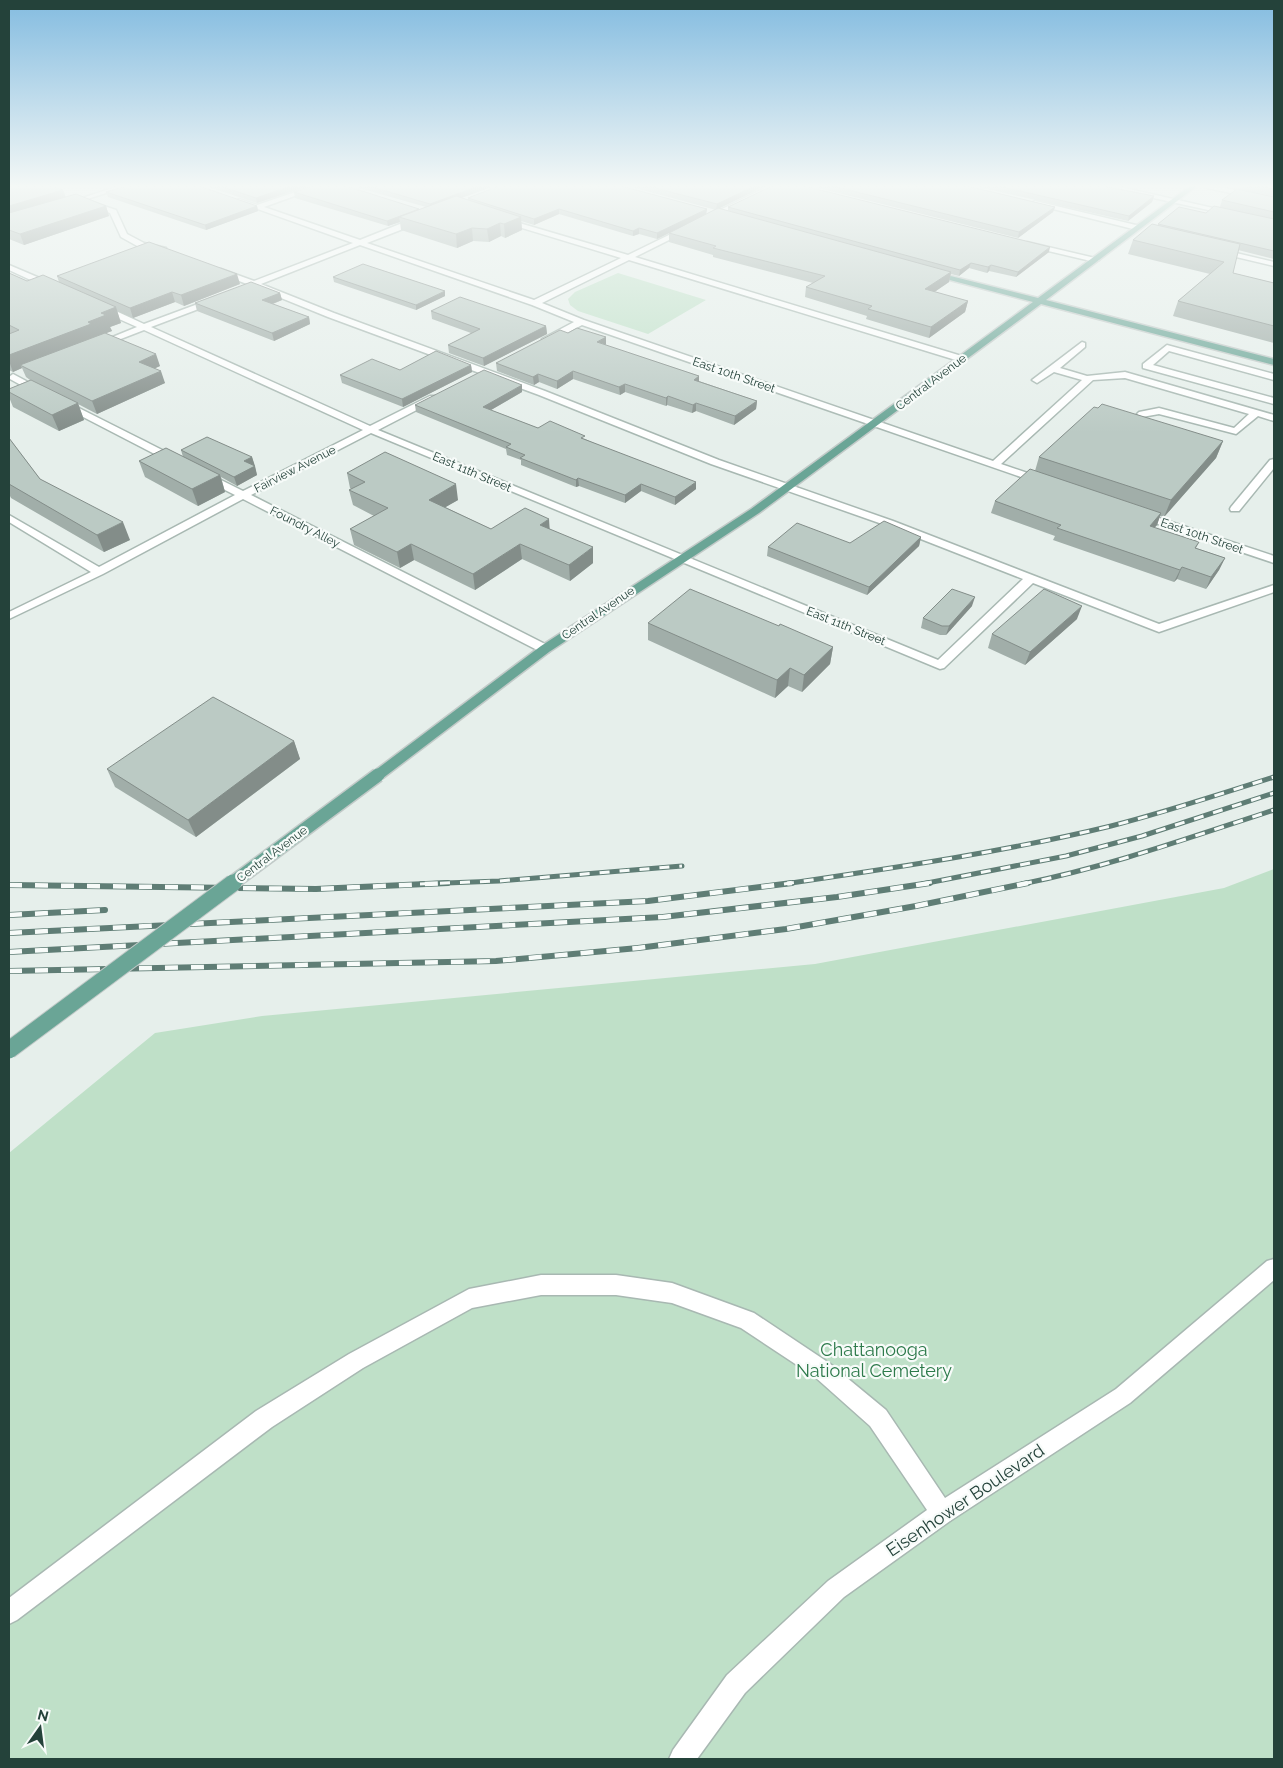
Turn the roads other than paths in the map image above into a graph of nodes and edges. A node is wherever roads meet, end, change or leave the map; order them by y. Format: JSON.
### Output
{"nodes":[{"id":1,"x":12,"y":269,"type":"edge"},
{"id":2,"x":213,"y":269,"type":"edge"},
{"id":3,"x":294,"y":269,"type":"edge"},
{"id":4,"x":434,"y":269,"type":"edge"},
{"id":5,"x":605,"y":269,"type":"edge"},
{"id":6,"x":666,"y":269,"type":"edge"},
{"id":7,"x":918,"y":269,"type":"edge"},
{"id":8,"x":1083,"y":269,"type":"edge"},
{"id":9,"x":248,"y":286,"type":"junction"},
{"id":10,"x":63,"y":291,"type":"edge"},
{"id":11,"x":226,"y":295,"type":"edge"},
{"id":12,"x":1038,"y":302,"type":"junction"},
{"id":13,"x":90,"y":303,"type":"edge"},
{"id":14,"x":535,"y":303,"type":"junction"},
{"id":15,"x":581,"y":322,"type":"junction"},
{"id":16,"x":144,"y":327,"type":"junction"},
{"id":17,"x":537,"y":345,"type":"edge"},
{"id":18,"x":1082,"y":345,"type":"dead end"},
{"id":19,"x":84,"y":350,"type":"edge"},
{"id":20,"x":962,"y":359,"type":"junction"},
{"id":21,"x":1274,"y":362,"type":"edge"},
{"id":22,"x":1053,"y":369,"type":"junction"},
{"id":23,"x":1274,"y":376,"type":"edge"},
{"id":24,"x":14,"y":377,"type":"edge"},
{"id":25,"x":1089,"y":379,"type":"junction"},
{"id":26,"x":1037,"y":380,"type":"dead end"},
{"id":27,"x":440,"y":394,"type":"edge"},
{"id":28,"x":1274,"y":401,"type":"edge"},
{"id":29,"x":1256,"y":413,"type":"junction"},
{"id":30,"x":1142,"y":414,"type":"edge"},
{"id":31,"x":1274,"y":418,"type":"edge"},
{"id":32,"x":874,"y":424,"type":"junction"},
{"id":33,"x":371,"y":430,"type":"junction"},
{"id":34,"x":1274,"y":462,"type":"edge"},
{"id":35,"x":183,"y":464,"type":"edge"},
{"id":36,"x":994,"y":465,"type":"junction"},
{"id":37,"x":200,"y":473,"type":"edge"},
{"id":38,"x":1050,"y":484,"type":"edge"},
{"id":39,"x":787,"y":487,"type":"junction"},
{"id":40,"x":243,"y":495,"type":"junction"},
{"id":41,"x":1235,"y":509,"type":"dead end"},
{"id":42,"x":1125,"y":510,"type":"edge"},
{"id":43,"x":9,"y":518,"type":"edge"},
{"id":44,"x":681,"y":558,"type":"junction"},
{"id":45,"x":1274,"y":560,"type":"edge"},
{"id":46,"x":98,"y":572,"type":"junction"},
{"id":47,"x":1031,"y":578,"type":"junction"},
{"id":48,"x":1274,"y":588,"type":"edge"},
{"id":49,"x":9,"y":616,"type":"edge"},
{"id":50,"x":545,"y":649,"type":"junction"},
{"id":51,"x":9,"y":1050,"type":"edge"},
{"id":52,"x":1274,"y":1268,"type":"edge"},
{"id":53,"x":942,"y":1513,"type":"junction"},
{"id":54,"x":9,"y":1612,"type":"edge"},
{"id":55,"x":682,"y":1759,"type":"edge"}],
"edges":[{"from":1,"to":10,"type":"street"},
{"from":2,"to":9,"type":"street"},
{"from":3,"to":9,"type":"street"},
{"from":4,"to":14,"type":"street","name":"East 10th Street"},
{"from":5,"to":14,"type":"street"},
{"from":6,"to":20,"type":"street"},
{"from":7,"to":12,"type":"main road"},
{"from":8,"to":12,"type":"main road","name":"Central Avenue"},
{"from":9,"to":39,"type":"street"},
{"from":11,"to":16,"type":"street"},
{"from":12,"to":20,"type":"main road","name":"Central Avenue"},
{"from":12,"to":21,"type":"main road"},
{"from":13,"to":16,"type":"street","name":"East 11th Street"},
{"from":14,"to":15,"type":"street","name":"East 10th Street"},
{"from":15,"to":17,"type":"street"},
{"from":15,"to":32,"type":"street","name":"East 10th Street"},
{"from":16,"to":19,"type":"street"},
{"from":16,"to":33,"type":"street","name":"East 11th Street"},
{"from":18,"to":22,"type":"street"},
{"from":20,"to":32,"type":"main road","name":"Central Avenue"},
{"from":22,"to":25,"type":"street"},
{"from":22,"to":26,"type":"street"},
{"from":23,"to":28,"type":"street"},
{"from":24,"to":35,"type":"street"},
{"from":25,"to":29,"type":"street"},
{"from":25,"to":36,"type":"street"},
{"from":27,"to":33,"type":"street","name":"Fairview Avenue"},
{"from":29,"to":30,"type":"street"},
{"from":29,"to":31,"type":"street"},
{"from":32,"to":36,"type":"street","name":"East 10th Street"},
{"from":32,"to":39,"type":"main road","name":"Central Avenue"},
{"from":33,"to":40,"type":"street","name":"Fairview Avenue"},
{"from":33,"to":44,"type":"street","name":"East 11th Street"},
{"from":34,"to":41,"type":"street"},
{"from":36,"to":38,"type":"street","name":"East 10th Street"},
{"from":37,"to":40,"type":"street","name":"Foundry Alley"},
{"from":39,"to":44,"type":"main road","name":"Central Avenue"},
{"from":39,"to":47,"type":"street"},
{"from":40,"to":46,"type":"street","name":"Fairview Avenue"},
{"from":40,"to":50,"type":"street","name":"Foundry Alley"},
{"from":42,"to":45,"type":"street","name":"East 10th Street"},
{"from":43,"to":46,"type":"street"},
{"from":44,"to":47,"type":"street","name":"East 11th Street"},
{"from":44,"to":50,"type":"main road","name":"Central Avenue"},
{"from":46,"to":49,"type":"street","name":"Fairview Avenue"},
{"from":47,"to":48,"type":"street"},
{"from":50,"to":51,"type":"main road","name":"Central Avenue","bridge":true},
{"from":52,"to":53,"type":"street","name":"Eisenhower Boulevard"},
{"from":53,"to":54,"type":"street"},
{"from":53,"to":55,"type":"street","name":"Eisenhower Boulevard"}]}
